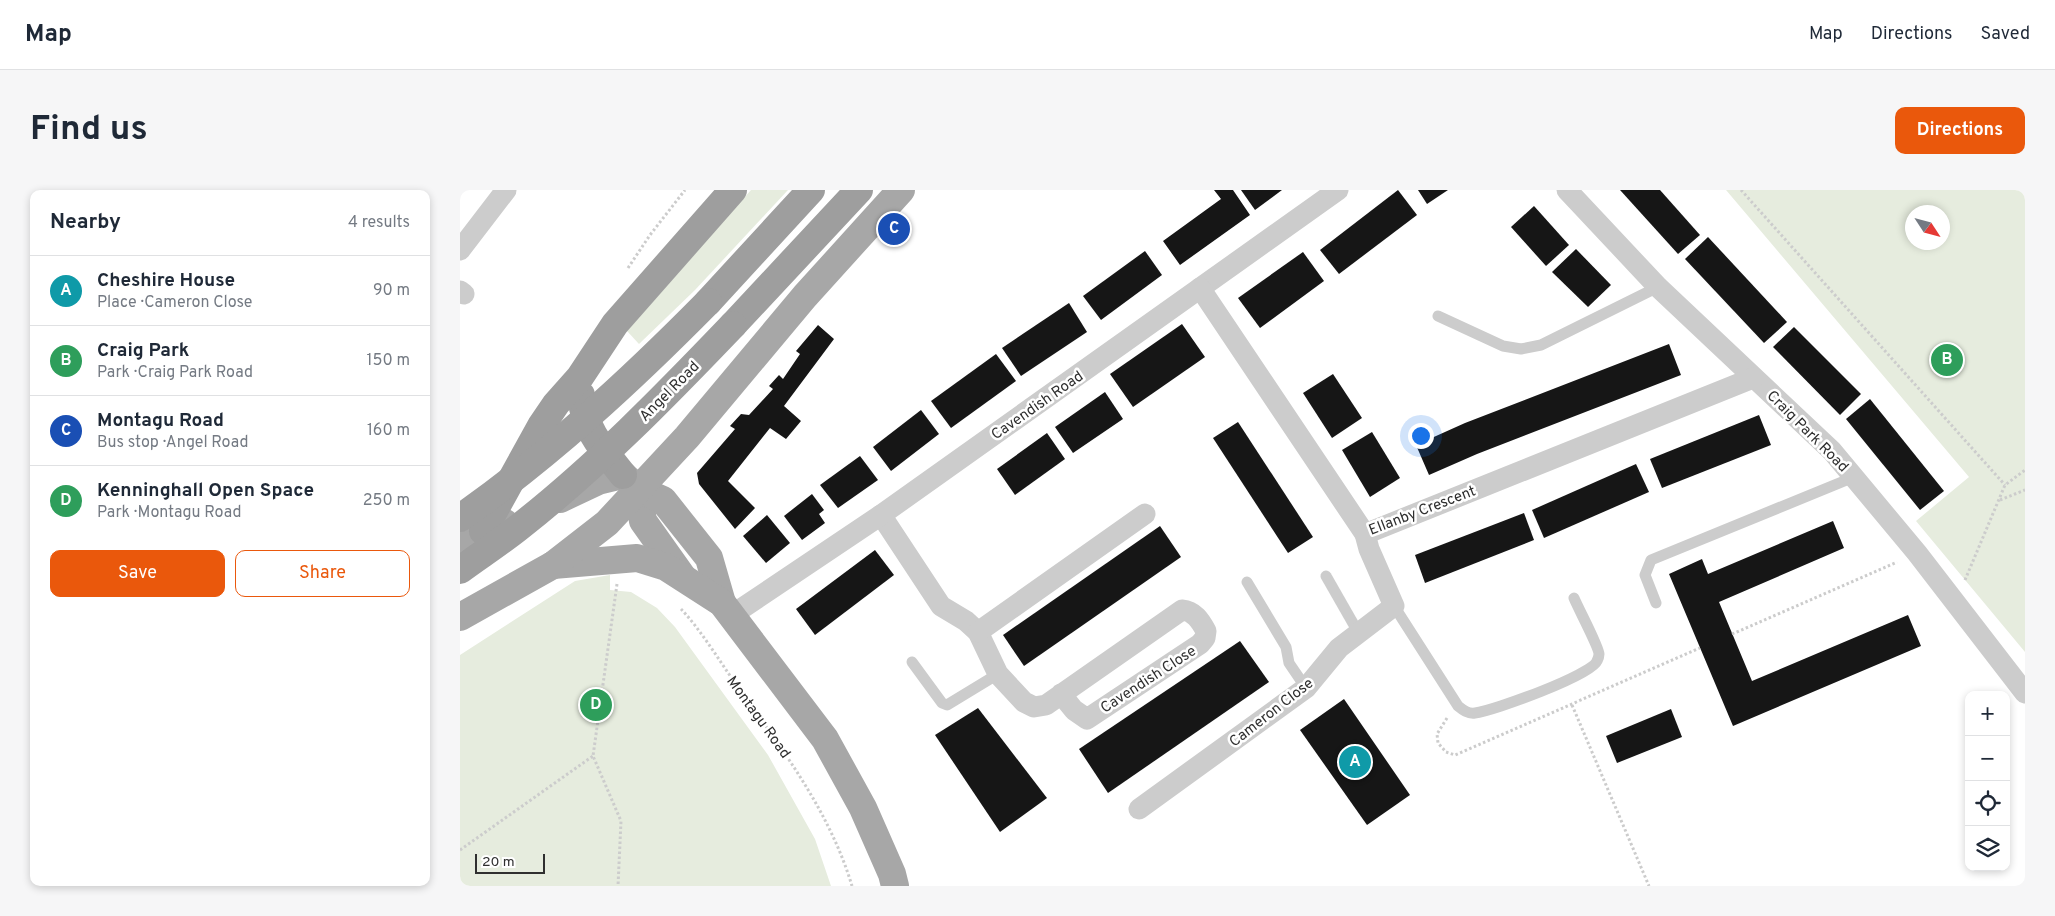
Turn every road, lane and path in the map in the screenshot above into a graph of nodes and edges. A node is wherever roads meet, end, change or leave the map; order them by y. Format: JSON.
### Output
{"nodes":[{"id":1,"x":506,"y":190,"type":"edge"},
{"id":2,"x":685,"y":190,"type":"edge"},
{"id":3,"x":733,"y":190,"type":"edge"},
{"id":4,"x":811,"y":190,"type":"edge"},
{"id":5,"x":859,"y":190,"type":"edge"},
{"id":6,"x":902,"y":190,"type":"edge"},
{"id":7,"x":1338,"y":190,"type":"edge"},
{"id":8,"x":1567,"y":190,"type":"edge"},
{"id":9,"x":1742,"y":190,"type":"edge"},
{"id":10,"x":460,"y":250,"type":"edge"},
{"id":11,"x":625,"y":273,"type":"dead end"},
{"id":12,"x":1658,"y":287,"type":"junction"},
{"id":13,"x":1200,"y":288,"type":"junction"},
{"id":14,"x":1438,"y":316,"type":"dead end"},
{"id":15,"x":580,"y":376,"type":"junction"},
{"id":16,"x":1753,"y":378,"type":"junction"},
{"id":17,"x":2025,"y":470,"type":"edge"},
{"id":18,"x":1854,"y":478,"type":"junction"},
{"id":19,"x":631,"y":482,"type":"junction"},
{"id":20,"x":2006,"y":486,"type":"junction"},
{"id":21,"x":2025,"y":490,"type":"edge"},
{"id":22,"x":1999,"y":501,"type":"junction"},
{"id":23,"x":1145,"y":514,"type":"dead end"},
{"id":24,"x":881,"y":515,"type":"junction"},
{"id":25,"x":460,"y":518,"type":"edge"},
{"id":26,"x":484,"y":531,"type":"junction"},
{"id":27,"x":1365,"y":534,"type":"junction"},
{"id":28,"x":460,"y":548,"type":"edge"},
{"id":29,"x":1917,"y":553,"type":"junction"},
{"id":30,"x":553,"y":565,"type":"junction"},
{"id":31,"x":460,"y":570,"type":"edge"},
{"id":32,"x":1326,"y":576,"type":"dead end"},
{"id":33,"x":618,"y":578,"type":"dead end"},
{"id":34,"x":684,"y":579,"type":"junction"},
{"id":35,"x":1247,"y":582,"type":"dead end"},
{"id":36,"x":1574,"y":598,"type":"dead end"},
{"id":37,"x":1656,"y":603,"type":"dead end"},
{"id":38,"x":1955,"y":603,"type":"junction"},
{"id":39,"x":677,"y":605,"type":"dead end"},
{"id":40,"x":1394,"y":606,"type":"junction"},
{"id":41,"x":727,"y":609,"type":"junction"},
{"id":42,"x":460,"y":617,"type":"edge"},
{"id":43,"x":978,"y":632,"type":"junction"},
{"id":44,"x":1358,"y":632,"type":"junction"},
{"id":45,"x":1732,"y":634,"type":"dead end"},
{"id":46,"x":1700,"y":648,"type":"dead end"},
{"id":47,"x":912,"y":662,"type":"dead end"},
{"id":48,"x":998,"y":674,"type":"junction"},
{"id":49,"x":1306,"y":688,"type":"junction"},
{"id":50,"x":2025,"y":693,"type":"edge"},
{"id":51,"x":1060,"y":694,"type":"junction"},
{"id":52,"x":1572,"y":704,"type":"junction"},
{"id":53,"x":1442,"y":710,"type":"dead end"},
{"id":54,"x":593,"y":756,"type":"junction"},
{"id":55,"x":1139,"y":809,"type":"dead end"},
{"id":56,"x":460,"y":850,"type":"edge"},
{"id":57,"x":618,"y":886,"type":"edge"},
{"id":58,"x":852,"y":886,"type":"edge"},
{"id":59,"x":895,"y":886,"type":"edge"},
{"id":60,"x":1649,"y":886,"type":"edge"}],
"edges":[{"from":1,"to":10,"type":"street"},
{"from":2,"to":11,"type":"path"},
{"from":3,"to":15,"type":"highway"},
{"from":4,"to":25,"type":"highway","bridge":true},
{"from":5,"to":31,"type":"highway","name":"Angel Road","bridge":true},
{"from":6,"to":19,"type":"main road"},
{"from":7,"to":13,"type":"street","name":"Cavendish Road"},
{"from":8,"to":12,"type":"street","name":"Craig Park Road"},
{"from":9,"to":20,"type":"path"},
{"from":12,"to":14,"type":"lane"},
{"from":12,"to":16,"type":"street","name":"Craig Park Road"},
{"from":13,"to":24,"type":"street","name":"Cavendish Road"},
{"from":13,"to":27,"type":"street","name":"Ellanby Crescent"},
{"from":15,"to":19,"type":"highway"},
{"from":15,"to":26,"type":"highway"},
{"from":16,"to":18,"type":"street","name":"Craig Park Road"},
{"from":16,"to":27,"type":"street","name":"Ellanby Crescent"},
{"from":17,"to":20,"type":"path"},
{"from":18,"to":29,"type":"street","name":"Craig Park Road"},
{"from":18,"to":37,"type":"lane"},
{"from":19,"to":26,"type":"main road"},
{"from":19,"to":30,"type":"main road"},
{"from":19,"to":34,"type":"main road"},
{"from":19,"to":41,"type":"main road"},
{"from":20,"to":22,"type":"path"},
{"from":21,"to":22,"type":"path"},
{"from":22,"to":38,"type":"path"},
{"from":23,"to":43,"type":"street"},
{"from":24,"to":41,"type":"street","name":"Cavendish Road"},
{"from":24,"to":43,"type":"street","name":"Cavendish Close"},
{"from":26,"to":28,"type":"main road"},
{"from":27,"to":40,"type":"street"},
{"from":29,"to":38,"type":"street","name":"Craig Park Road"},
{"from":29,"to":45,"type":"path"},
{"from":30,"to":34,"type":"main road"},
{"from":30,"to":42,"type":"main road"},
{"from":32,"to":44,"type":"lane"},
{"from":33,"to":54,"type":"path"},
{"from":34,"to":41,"type":"main road"},
{"from":35,"to":49,"type":"lane"},
{"from":36,"to":40,"type":"lane"},
{"from":38,"to":50,"type":"street","name":"Craig Park Road"},
{"from":39,"to":58,"type":"path","name":"Montagu Road"},
{"from":40,"to":44,"type":"street","name":"Cameron Close"},
{"from":41,"to":59,"type":"main road"},
{"from":43,"to":48,"type":"street","name":"Cavendish Close"},
{"from":44,"to":49,"type":"street","name":"Cameron Close"},
{"from":46,"to":52,"type":"path"},
{"from":47,"to":48,"type":"lane"},
{"from":48,"to":51,"type":"street","name":"Cavendish Close"},
{"from":49,"to":55,"type":"street","name":"Cameron Close"},
{"from":51,"to":51,"type":"street","name":"Cavendish Close"},
{"from":52,"to":53,"type":"path"},
{"from":52,"to":60,"type":"path"},
{"from":54,"to":56,"type":"path"},
{"from":54,"to":57,"type":"path"}]}
